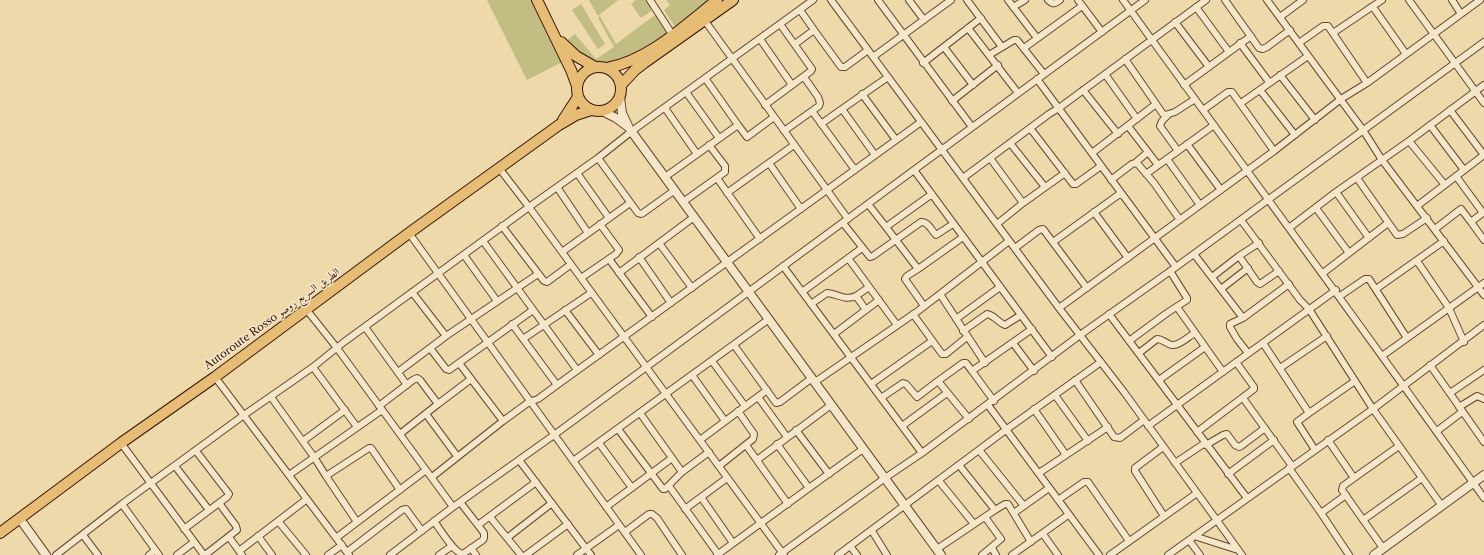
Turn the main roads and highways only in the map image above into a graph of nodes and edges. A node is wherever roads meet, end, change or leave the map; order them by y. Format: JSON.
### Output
{"nodes":[{"id":1,"x":537,"y":0,"type":"edge"},
{"id":2,"x":717,"y":0,"type":"edge"},
{"id":3,"x":733,"y":0,"type":"edge"},
{"id":4,"x":555,"y":36,"type":"junction"},
{"id":5,"x":595,"y":67,"type":"junction"},
{"id":6,"x":607,"y":68,"type":"junction"},
{"id":7,"x":621,"y":85,"type":"junction"},
{"id":8,"x":577,"y":86,"type":"junction"},
{"id":9,"x":578,"y":97,"type":"junction"},
{"id":10,"x":591,"y":110,"type":"junction"},
{"id":11,"x":559,"y":125,"type":"junction"},
{"id":12,"x":0,"y":533,"type":"edge"}],
"edges":[{"from":1,"to":4,"type":"main road"},
{"from":2,"to":6,"type":"main road"},
{"from":3,"to":7,"type":"main road"},
{"from":4,"to":5,"type":"main road"},
{"from":4,"to":8,"type":"main road"},
{"from":5,"to":6,"type":"main road"},
{"from":5,"to":8,"type":"main road"},
{"from":6,"to":7,"type":"main road"},
{"from":7,"to":10,"type":"main road"},
{"from":8,"to":9,"type":"main road"},
{"from":9,"to":10,"type":"main road"},
{"from":9,"to":11,"type":"main road","name":"Autoroute Rosso الطريق السريع روصو"},
{"from":10,"to":11,"type":"main road","name":"Autoroute Rosso الطريق السريع روصو"},
{"from":11,"to":12,"type":"main road","name":"Autoroute Rosso الطريق السريع روصو"}]}
